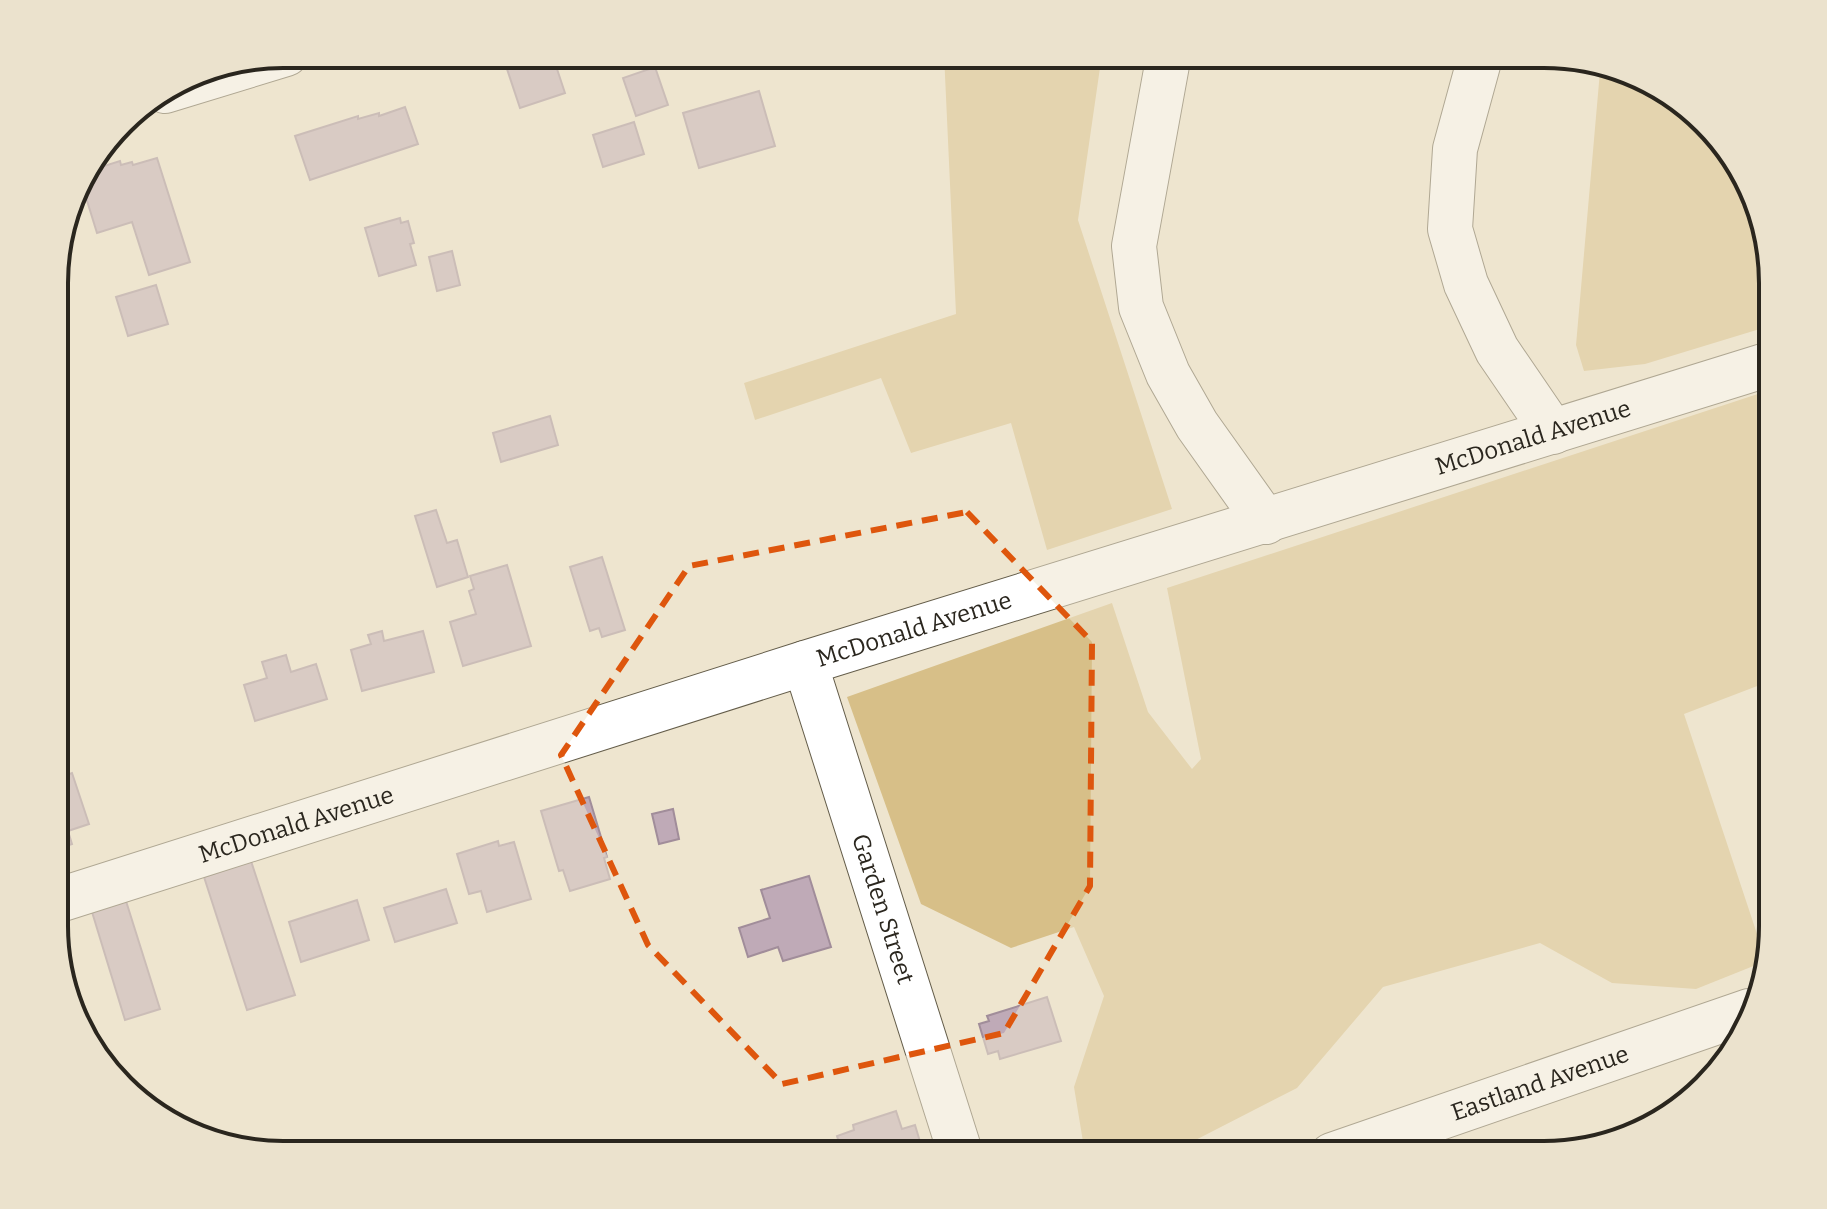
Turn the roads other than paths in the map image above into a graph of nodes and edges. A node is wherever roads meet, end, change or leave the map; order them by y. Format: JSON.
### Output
{"nodes":[{"id":1,"x":1166,"y":68,"type":"edge"},
{"id":2,"x":1477,"y":68,"type":"edge"},
{"id":3,"x":1759,"y":367,"type":"edge"},
{"id":4,"x":1553,"y":432,"type":"junction"},
{"id":5,"x":1266,"y":522,"type":"junction"},
{"id":6,"x":805,"y":663,"type":"junction"},
{"id":7,"x":68,"y":897,"type":"edge"},
{"id":8,"x":1740,"y":1014,"type":"edge"},
{"id":9,"x":957,"y":1141,"type":"edge"},
{"id":10,"x":1373,"y":1141,"type":"edge"}],
"edges":[{"from":1,"to":5,"type":"street"},
{"from":2,"to":4,"type":"street"},
{"from":3,"to":4,"type":"street","name":"McDonald Avenue"},
{"from":4,"to":5,"type":"street","name":"McDonald Avenue"},
{"from":5,"to":6,"type":"street","name":"McDonald Avenue"},
{"from":6,"to":7,"type":"street","name":"McDonald Avenue"},
{"from":6,"to":9,"type":"street","name":"Garden Street"},
{"from":8,"to":10,"type":"street","name":"Eastland Avenue"}]}
